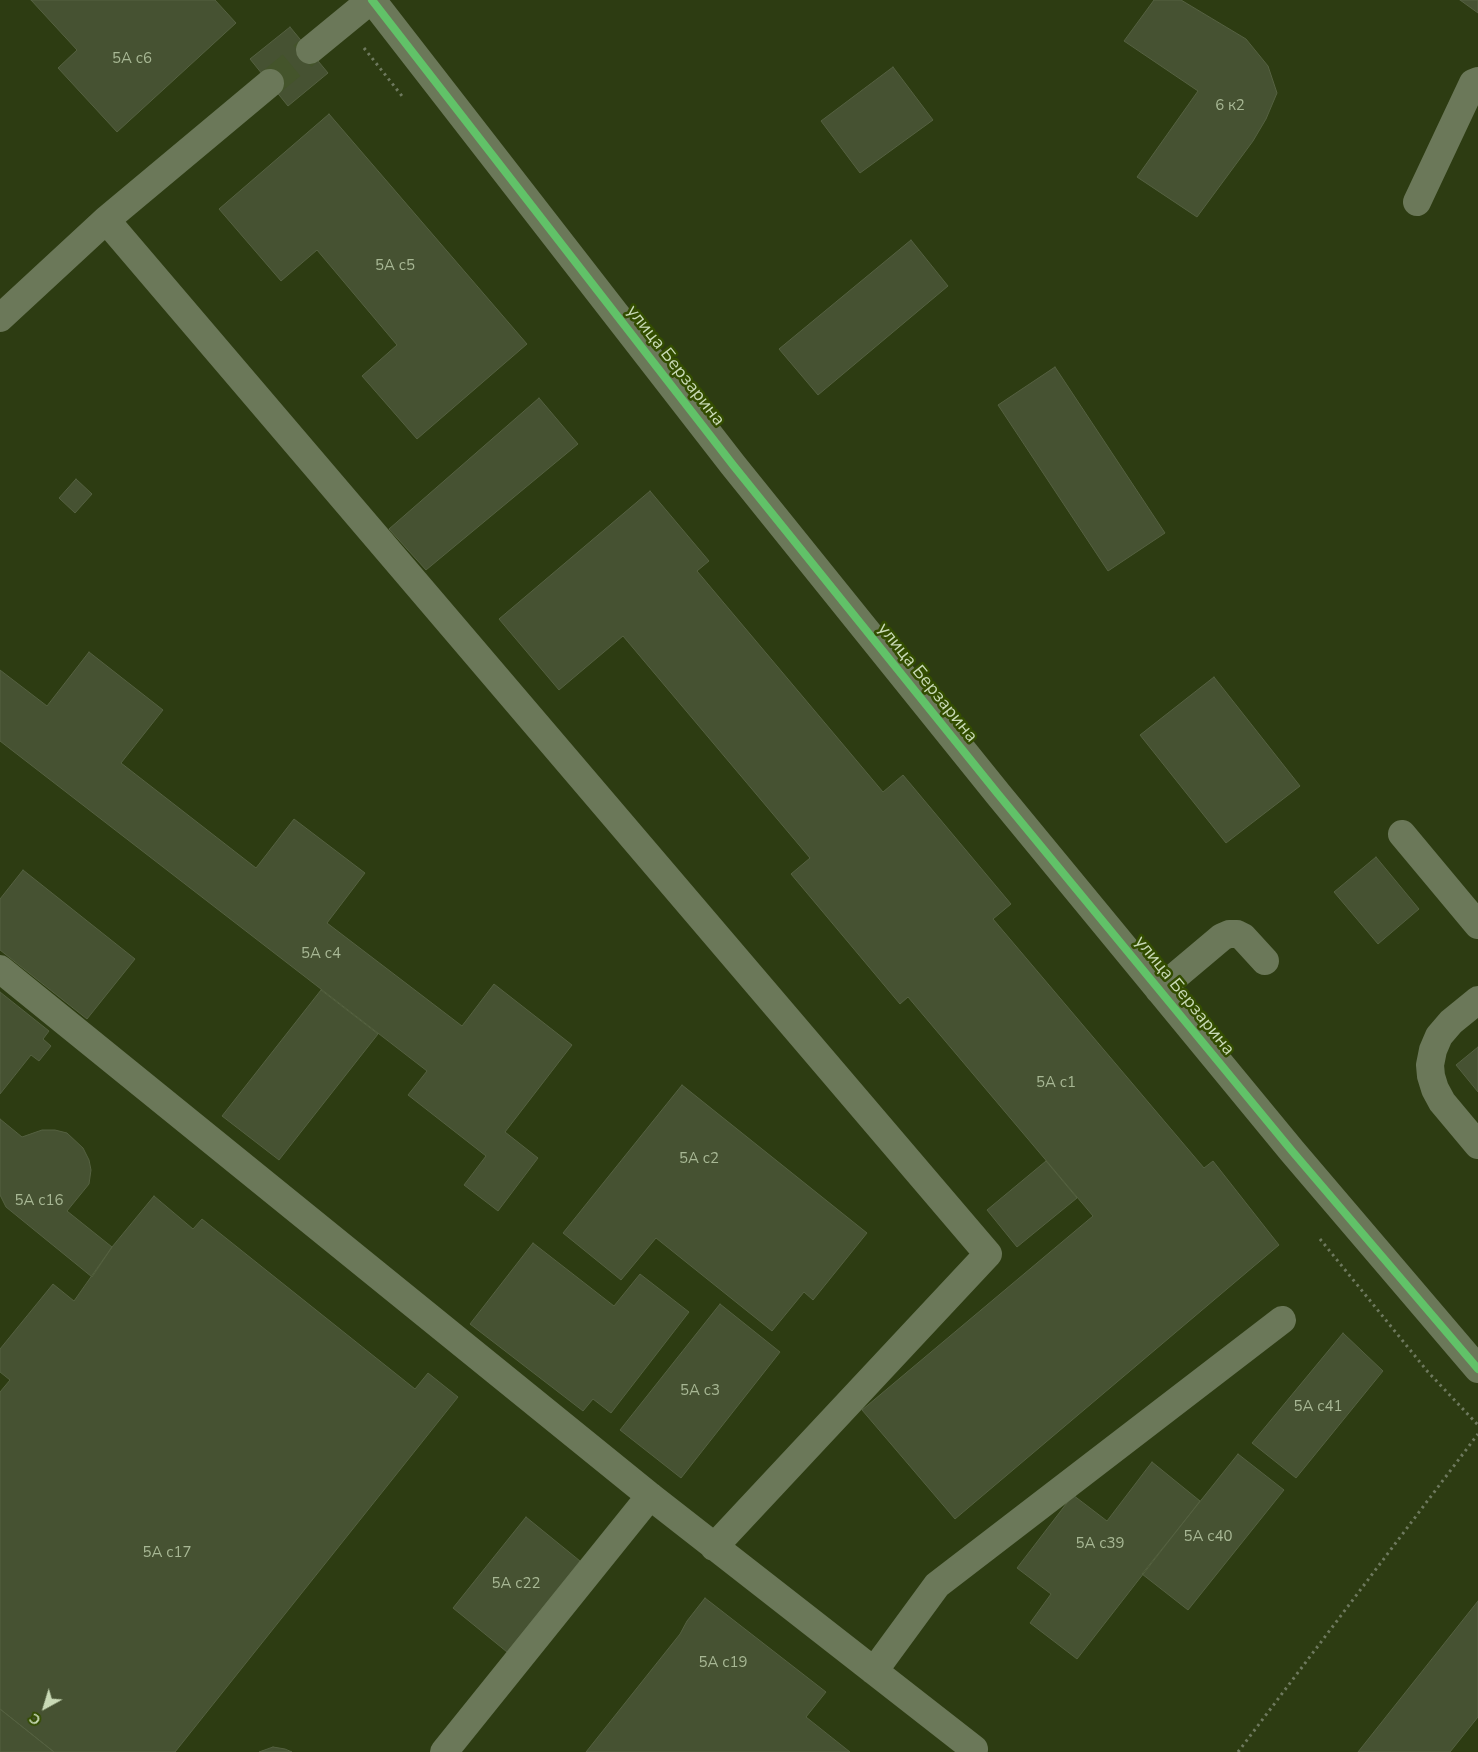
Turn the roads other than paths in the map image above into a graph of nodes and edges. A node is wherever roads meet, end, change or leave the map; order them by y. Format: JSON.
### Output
{"nodes":[{"id":1,"x":372,"y":0,"type":"edge"},
{"id":2,"x":310,"y":50,"type":"tunnel mouth"},
{"id":3,"x":1478,"y":81,"type":"edge"},
{"id":4,"x":270,"y":83,"type":"tunnel mouth"},
{"id":5,"x":1417,"y":202,"type":"dead end"},
{"id":6,"x":106,"y":220,"type":"junction"},
{"id":7,"x":0,"y":318,"type":"edge"},
{"id":8,"x":1402,"y":834,"type":"dead end"},
{"id":9,"x":1478,"y":925,"type":"edge"},
{"id":10,"x":1265,"y":961,"type":"dead end"},
{"id":11,"x":0,"y":969,"type":"edge"},
{"id":12,"x":1159,"y":990,"type":"junction"},
{"id":13,"x":1478,"y":1000,"type":"edge"},
{"id":14,"x":1478,"y":1146,"type":"edge"},
{"id":15,"x":1282,"y":1320,"type":"dead end"},
{"id":16,"x":1478,"y":1369,"type":"edge"},
{"id":17,"x":650,"y":1496,"type":"junction"},
{"id":18,"x":714,"y":1547,"type":"junction"},
{"id":19,"x":874,"y":1671,"type":"junction"},
{"id":20,"x":444,"y":1752,"type":"edge"},
{"id":21,"x":972,"y":1752,"type":"edge"}],
"edges":[{"from":1,"to":2,"type":"street"},
{"from":1,"to":12,"type":"street","name":"улица Берзарина"},
{"from":3,"to":5,"type":"street"},
{"from":4,"to":6,"type":"street"},
{"from":6,"to":7,"type":"street"},
{"from":6,"to":18,"type":"street"},
{"from":8,"to":9,"type":"street"},
{"from":10,"to":12,"type":"street"},
{"from":11,"to":17,"type":"street"},
{"from":12,"to":16,"type":"street","name":"улица Берзарина"},
{"from":13,"to":14,"type":"street"},
{"from":15,"to":19,"type":"street"},
{"from":17,"to":18,"type":"street"},
{"from":17,"to":20,"type":"street"},
{"from":18,"to":19,"type":"street"},
{"from":19,"to":21,"type":"street"}]}
